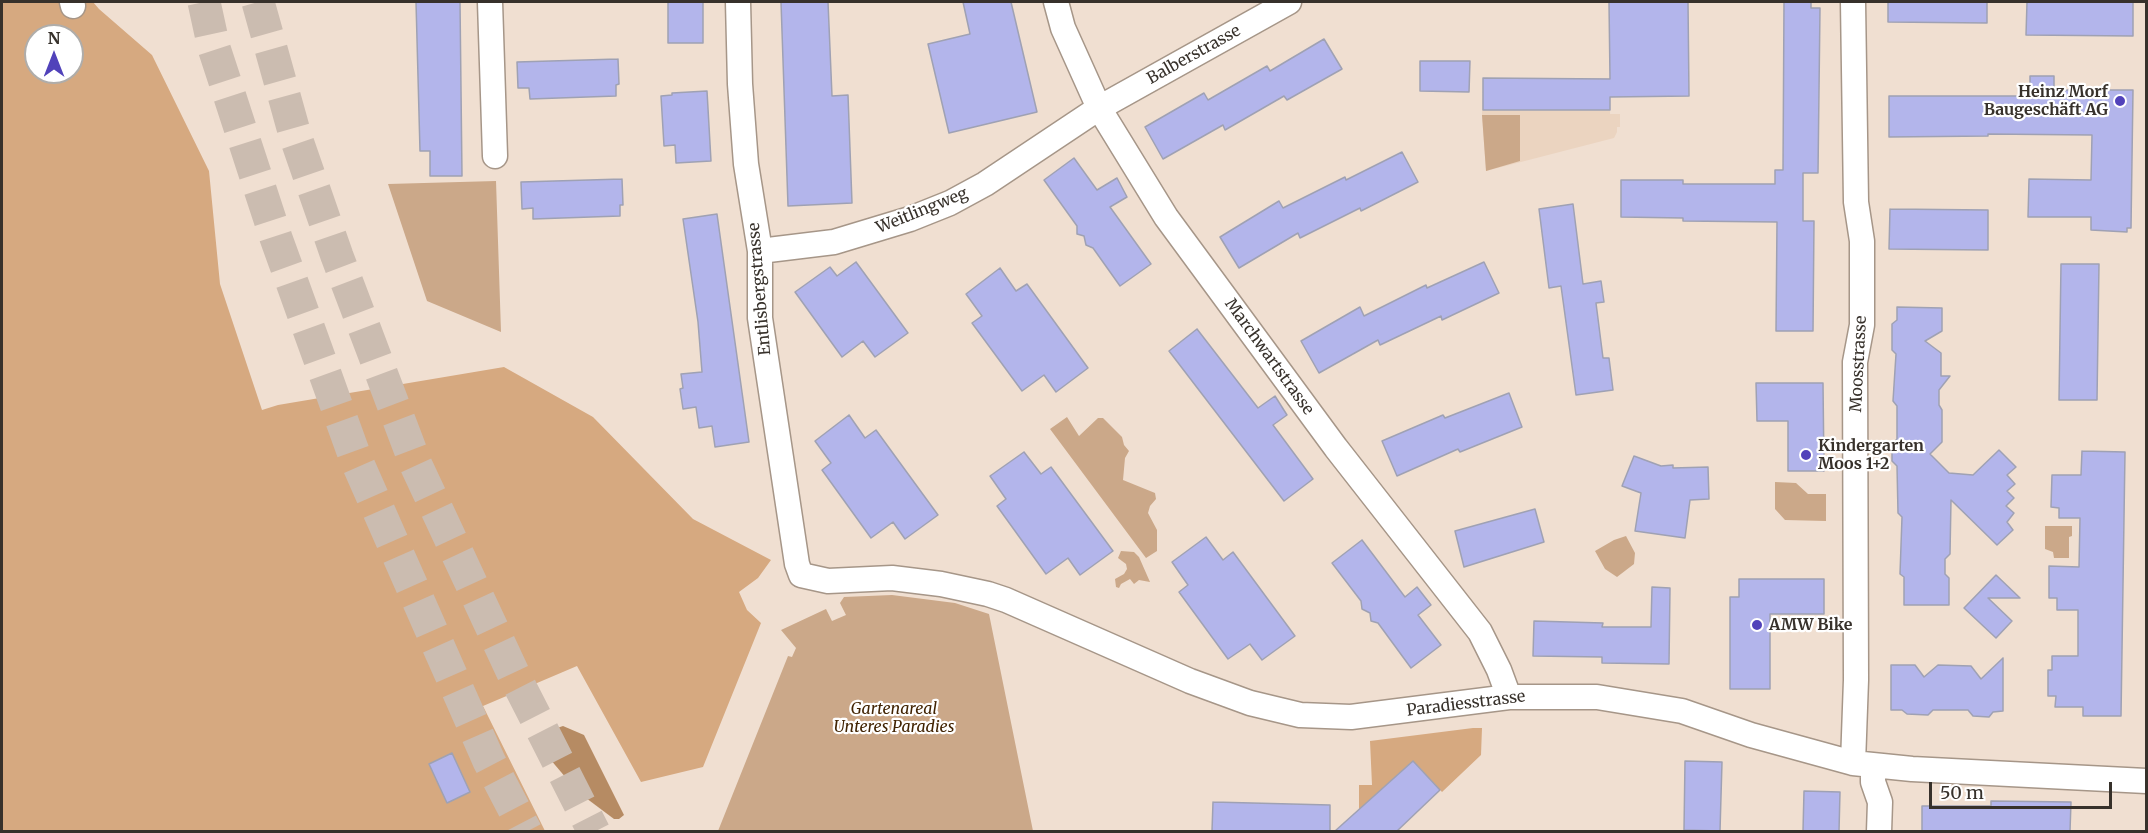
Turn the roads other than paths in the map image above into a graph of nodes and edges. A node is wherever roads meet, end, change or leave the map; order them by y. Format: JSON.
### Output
{"nodes":[{"id":1,"x":490,"y":2,"type":"edge"},
{"id":2,"x":738,"y":2,"type":"edge"},
{"id":3,"x":1056,"y":2,"type":"edge"},
{"id":4,"x":1289,"y":2,"type":"edge"},
{"id":5,"x":1853,"y":2,"type":"edge"},
{"id":6,"x":1099,"y":108,"type":"junction"},
{"id":7,"x":495,"y":156,"type":"dead end"},
{"id":8,"x":760,"y":251,"type":"junction"},
{"id":9,"x":801,"y":575,"type":"joint"},
{"id":10,"x":1509,"y":697,"type":"junction"},
{"id":11,"x":1863,"y":764,"type":"junction"},
{"id":12,"x":2146,"y":781,"type":"edge"},
{"id":13,"x":1879,"y":831,"type":"edge"}],
"edges":[{"from":1,"to":7,"type":"street"},
{"from":2,"to":8,"type":"street","name":"Entlisbergstrasse"},
{"from":3,"to":6,"type":"street","name":"Marchwartstrasse"},
{"from":4,"to":6,"type":"street","name":"Balberstrasse"},
{"from":5,"to":11,"type":"street","name":"Moosstrasse"},
{"from":6,"to":8,"type":"street","name":"Weitlingweg"},
{"from":6,"to":10,"type":"street","name":"Marchwartstrasse"},
{"from":8,"to":9,"type":"street","name":"Entlisbergstrasse"},
{"from":9,"to":10,"type":"street","name":"Paradiesstrasse"},
{"from":10,"to":11,"type":"street","name":"Paradiesstrasse"},
{"from":11,"to":12,"type":"street","name":"Paradiesstrasse"},
{"from":11,"to":13,"type":"street","name":"Moosstrasse"}]}
